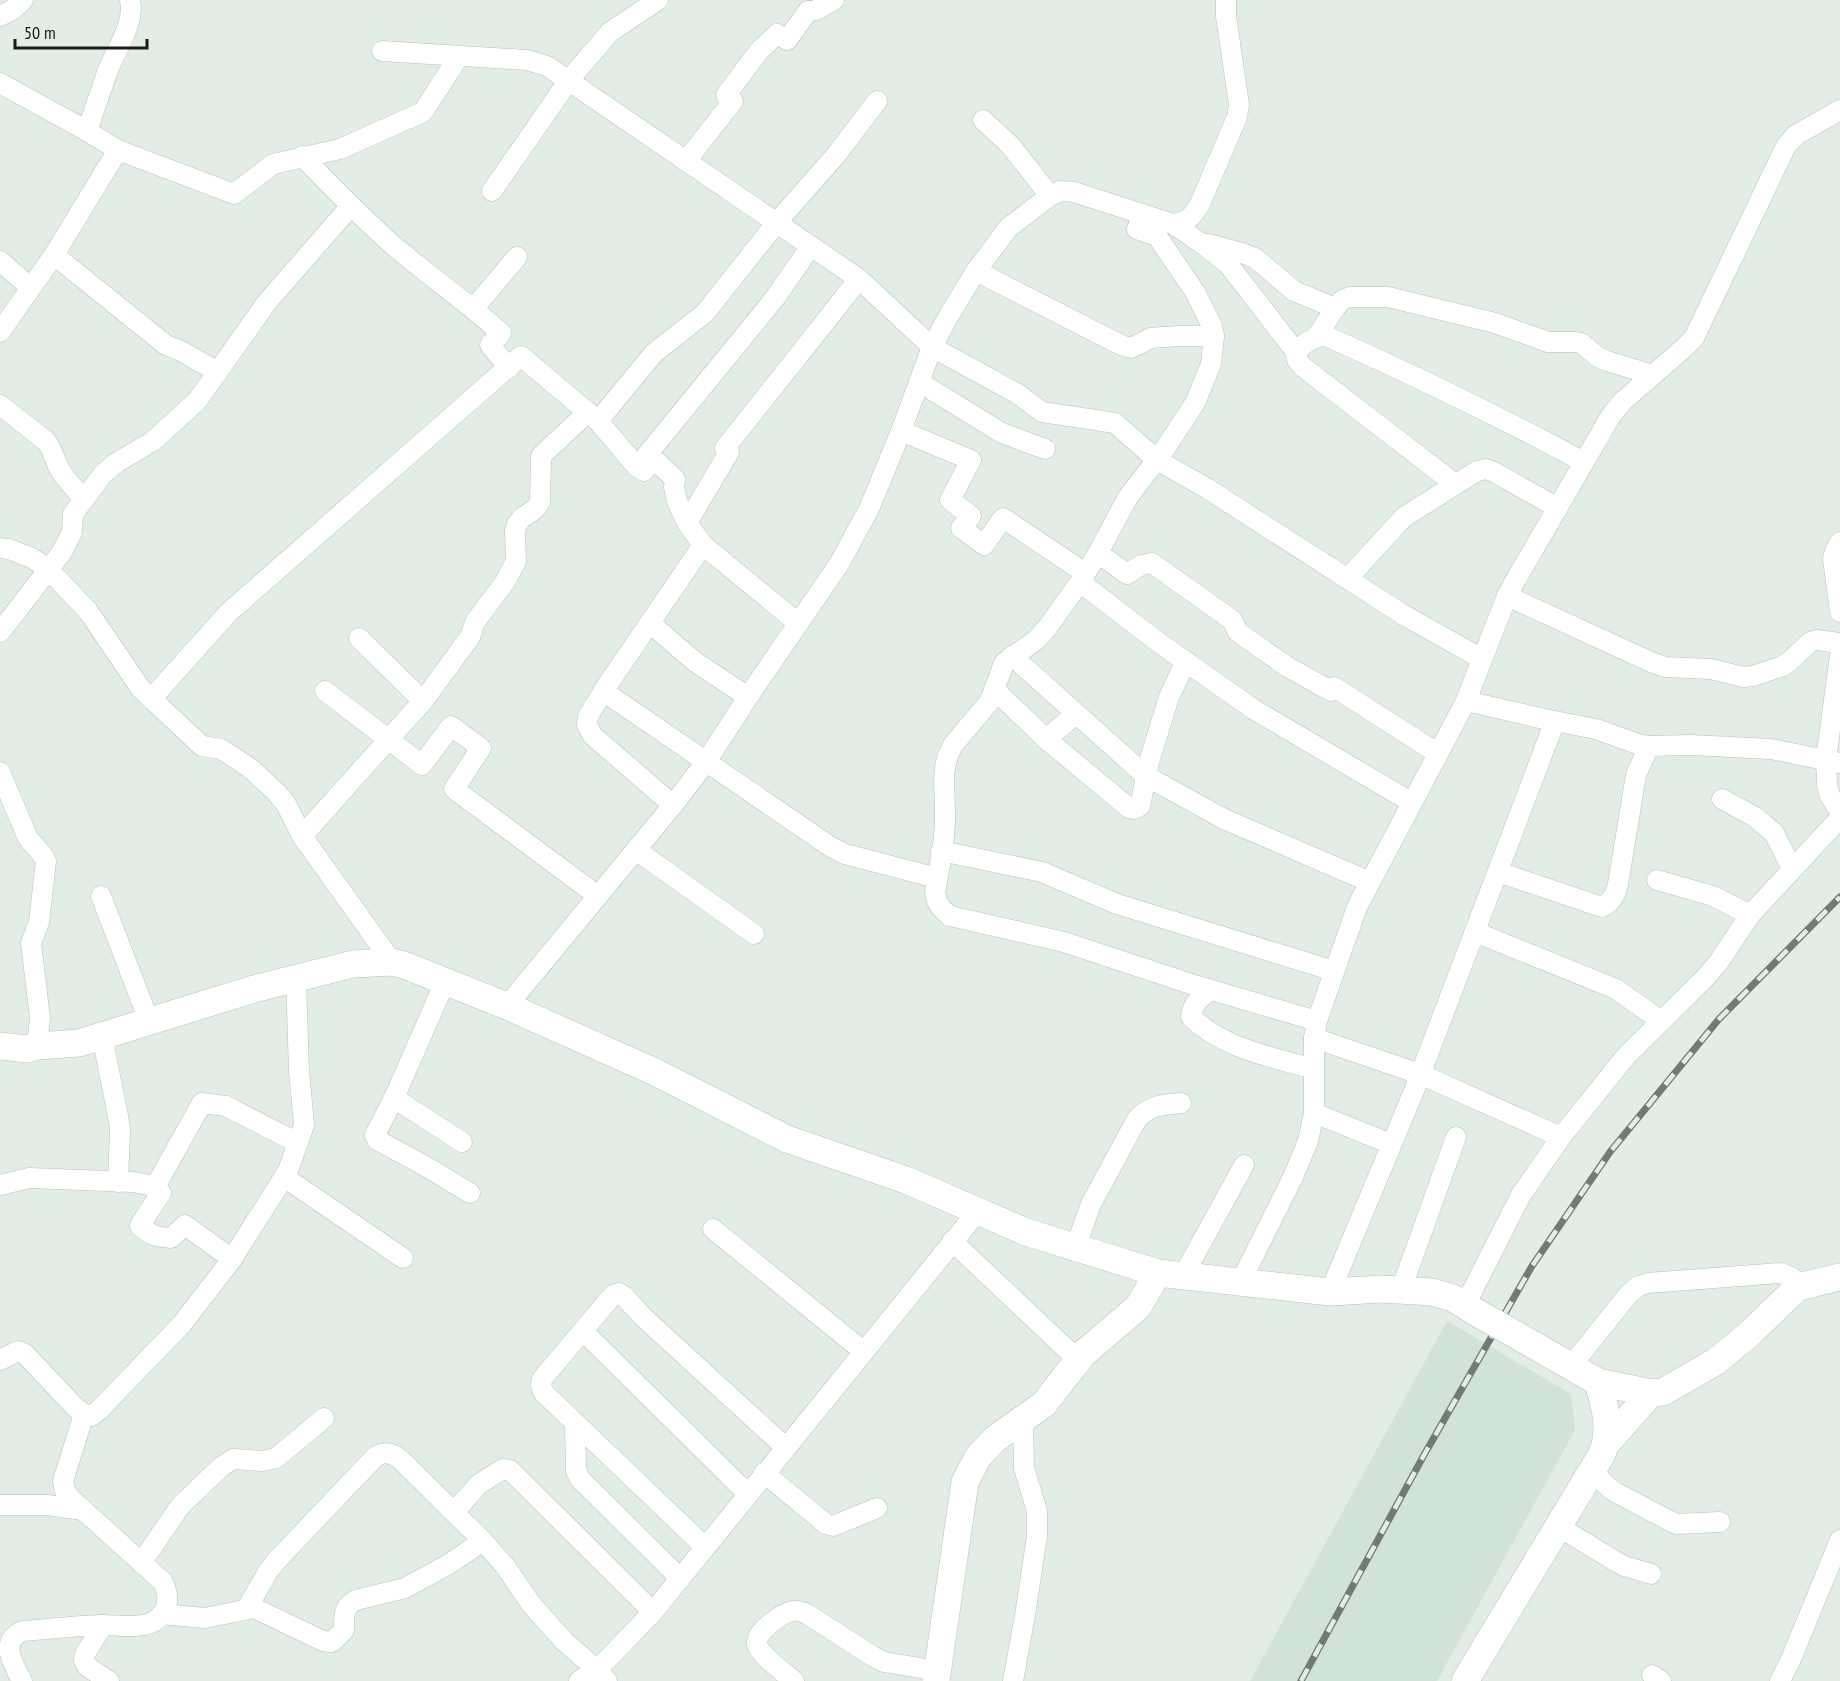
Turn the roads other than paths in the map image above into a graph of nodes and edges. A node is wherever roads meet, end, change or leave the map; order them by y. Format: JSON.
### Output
{"nodes":[{"id":1,"x":23,"y":0,"type":"edge"},
{"id":2,"x":130,"y":0,"type":"edge"},
{"id":3,"x":658,"y":0,"type":"edge"},
{"id":4,"x":834,"y":0,"type":"edge"},
{"id":5,"x":1226,"y":0,"type":"edge"},
{"id":6,"x":0,"y":16,"type":"edge"},
{"id":7,"x":382,"y":51,"type":"dead end"},
{"id":8,"x":459,"y":56,"type":"junction"},
{"id":9,"x":569,"y":80,"type":"junction"},
{"id":10,"x":0,"y":83,"type":"edge"},
{"id":11,"x":878,"y":101,"type":"dead end"},
{"id":12,"x":1840,"y":110,"type":"edge"},
{"id":13,"x":983,"y":120,"type":"dead end"},
{"id":14,"x":87,"y":131,"type":"junction"},
{"id":15,"x":118,"y":150,"type":"junction"},
{"id":16,"x":302,"y":156,"type":"junction"},
{"id":17,"x":686,"y":161,"type":"junction"},
{"id":18,"x":492,"y":191,"type":"dead end"},
{"id":19,"x":1050,"y":196,"type":"junction"},
{"id":20,"x":350,"y":207,"type":"junction"},
{"id":21,"x":1143,"y":214,"type":"junction"},
{"id":22,"x":777,"y":222,"type":"junction"},
{"id":23,"x":1173,"y":224,"type":"junction"},
{"id":24,"x":1202,"y":243,"type":"junction"},
{"id":25,"x":811,"y":246,"type":"junction"},
{"id":26,"x":54,"y":255,"type":"junction"},
{"id":27,"x":517,"y":257,"type":"dead end"},
{"id":28,"x":0,"y":261,"type":"edge"},
{"id":29,"x":976,"y":271,"type":"junction"},
{"id":30,"x":859,"y":279,"type":"junction"},
{"id":31,"x":30,"y":287,"type":"junction"},
{"id":32,"x":474,"y":308,"type":"junction"},
{"id":33,"x":1335,"y":308,"type":"junction"},
{"id":34,"x":0,"y":332,"type":"edge"},
{"id":35,"x":1214,"y":336,"type":"junction"},
{"id":36,"x":1317,"y":338,"type":"junction"},
{"id":37,"x":932,"y":347,"type":"junction"},
{"id":38,"x":1296,"y":352,"type":"junction"},
{"id":39,"x":515,"y":362,"type":"junction"},
{"id":40,"x":218,"y":372,"type":"junction"},
{"id":41,"x":1653,"y":375,"type":"junction"},
{"id":42,"x":919,"y":382,"type":"junction"},
{"id":43,"x":0,"y":405,"type":"edge"},
{"id":44,"x":593,"y":416,"type":"junction"},
{"id":45,"x":901,"y":431,"type":"junction"},
{"id":46,"x":1045,"y":448,"type":"dead end"},
{"id":47,"x":1157,"y":460,"type":"junction"},
{"id":48,"x":1584,"y":462,"type":"junction"},
{"id":49,"x":637,"y":466,"type":"junction"},
{"id":50,"x":1455,"y":484,"type":"junction"},
{"id":51,"x":85,"y":500,"type":"junction"},
{"id":52,"x":1558,"y":508,"type":"junction"},
{"id":53,"x":687,"y":523,"type":"junction"},
{"id":54,"x":1840,"y":542,"type":"edge"},
{"id":55,"x":703,"y":545,"type":"junction"},
{"id":56,"x":0,"y":548,"type":"edge"},
{"id":57,"x":1098,"y":553,"type":"junction"},
{"id":58,"x":48,"y":569,"type":"junction"},
{"id":59,"x":1083,"y":578,"type":"junction"},
{"id":60,"x":1347,"y":579,"type":"junction"},
{"id":61,"x":1507,"y":596,"type":"junction"},
{"id":62,"x":1840,"y":612,"type":"edge"},
{"id":63,"x":650,"y":623,"type":"junction"},
{"id":64,"x":798,"y":623,"type":"junction"},
{"id":65,"x":0,"y":632,"type":"edge"},
{"id":66,"x":359,"y":638,"type":"dead end"},
{"id":67,"x":1840,"y":643,"type":"edge"},
{"id":68,"x":1840,"y":655,"type":"edge"},
{"id":69,"x":1012,"y":656,"type":"junction"},
{"id":70,"x":1482,"y":659,"type":"junction"},
{"id":71,"x":1186,"y":661,"type":"junction"},
{"id":72,"x":994,"y":689,"type":"junction"},
{"id":73,"x":325,"y":691,"type":"dead end"},
{"id":74,"x":603,"y":691,"type":"junction"},
{"id":75,"x":748,"y":697,"type":"junction"},
{"id":76,"x":151,"y":699,"type":"junction"},
{"id":77,"x":423,"y":701,"type":"junction"},
{"id":78,"x":1466,"y":701,"type":"junction"},
{"id":79,"x":1076,"y":714,"type":"junction"},
{"id":80,"x":1555,"y":721,"type":"junction"},
{"id":81,"x":1046,"y":739,"type":"junction"},
{"id":82,"x":388,"y":740,"type":"junction"},
{"id":83,"x":1649,"y":746,"type":"junction"},
{"id":84,"x":1437,"y":753,"type":"junction"},
{"id":85,"x":706,"y":762,"type":"junction"},
{"id":86,"x":1833,"y":762,"type":"edge"},
{"id":87,"x":0,"y":772,"type":"edge"},
{"id":88,"x":1146,"y":776,"type":"junction"},
{"id":89,"x":1722,"y":799,"type":"dead end"},
{"id":90,"x":1411,"y":802,"type":"junction"},
{"id":91,"x":673,"y":805,"type":"junction"},
{"id":92,"x":1840,"y":812,"type":"edge"},
{"id":93,"x":1840,"y":818,"type":"edge"},
{"id":94,"x":302,"y":836,"type":"junction"},
{"id":95,"x":636,"y":850,"type":"junction"},
{"id":96,"x":941,"y":851,"type":"junction"},
{"id":97,"x":1792,"y":869,"type":"junction"},
{"id":98,"x":1498,"y":872,"type":"junction"},
{"id":99,"x":937,"y":878,"type":"junction"},
{"id":100,"x":1657,"y":880,"type":"dead end"},
{"id":101,"x":1370,"y":882,"type":"junction"},
{"id":102,"x":101,"y":896,"type":"dead end"},
{"id":103,"x":598,"y":896,"type":"junction"},
{"id":104,"x":1750,"y":915,"type":"junction"},
{"id":105,"x":1475,"y":932,"type":"junction"},
{"id":106,"x":754,"y":934,"type":"dead end"},
{"id":107,"x":392,"y":962,"type":"junction"},
{"id":108,"x":1334,"y":971,"type":"junction"},
{"id":109,"x":296,"y":978,"type":"junction"},
{"id":110,"x":446,"y":982,"type":"junction"},
{"id":111,"x":1210,"y":990,"type":"junction"},
{"id":112,"x":507,"y":1006,"type":"junction"},
{"id":113,"x":149,"y":1021,"type":"junction"},
{"id":114,"x":1661,"y":1021,"type":"junction"},
{"id":115,"x":1316,"y":1029,"type":"junction"},
{"id":116,"x":102,"y":1036,"type":"junction"},
{"id":117,"x":0,"y":1046,"type":"edge"},
{"id":118,"x":37,"y":1046,"type":"junction"},
{"id":119,"x":1314,"y":1069,"type":"junction"},
{"id":120,"x":1420,"y":1074,"type":"junction"},
{"id":121,"x":394,"y":1098,"type":"junction"},
{"id":122,"x":1181,"y":1103,"type":"dead end"},
{"id":123,"x":1314,"y":1113,"type":"junction"},
{"id":124,"x":1456,"y":1137,"type":"dead end"},
{"id":125,"x":1561,"y":1137,"type":"junction"},
{"id":126,"x":462,"y":1142,"type":"dead end"},
{"id":127,"x":298,"y":1143,"type":"junction"},
{"id":128,"x":1391,"y":1144,"type":"junction"},
{"id":129,"x":1244,"y":1165,"type":"dead end"},
{"id":130,"x":284,"y":1177,"type":"junction"},
{"id":131,"x":118,"y":1182,"type":"junction"},
{"id":132,"x":0,"y":1185,"type":"edge"},
{"id":133,"x":155,"y":1187,"type":"junction"},
{"id":134,"x":470,"y":1193,"type":"dead end"},
{"id":135,"x":978,"y":1211,"type":"junction"},
{"id":136,"x":713,"y":1229,"type":"dead end"},
{"id":137,"x":952,"y":1241,"type":"junction"},
{"id":138,"x":1076,"y":1246,"type":"junction"},
{"id":139,"x":403,"y":1258,"type":"dead end"},
{"id":140,"x":231,"y":1259,"type":"junction"},
{"id":141,"x":1170,"y":1274,"type":"junction"},
{"id":142,"x":1840,"y":1277,"type":"edge"},
{"id":143,"x":1241,"y":1281,"type":"junction"},
{"id":144,"x":1802,"y":1286,"type":"junction"},
{"id":145,"x":1401,"y":1290,"type":"junction"},
{"id":146,"x":1330,"y":1292,"type":"junction"},
{"id":147,"x":1472,"y":1310,"type":"junction"},
{"id":148,"x":583,"y":1331,"type":"junction"},
{"id":149,"x":863,"y":1351,"type":"junction"},
{"id":150,"x":0,"y":1360,"type":"edge"},
{"id":151,"x":1078,"y":1360,"type":"junction"},
{"id":152,"x":1571,"y":1366,"type":"junction"},
{"id":153,"x":1598,"y":1382,"type":"junction"},
{"id":154,"x":1651,"y":1393,"type":"junction"},
{"id":155,"x":84,"y":1414,"type":"junction"},
{"id":156,"x":324,"y":1418,"type":"dead end"},
{"id":157,"x":1023,"y":1419,"type":"junction"},
{"id":158,"x":574,"y":1423,"type":"junction"},
{"id":159,"x":1606,"y":1444,"type":"junction"},
{"id":160,"x":785,"y":1448,"type":"junction"},
{"id":161,"x":1592,"y":1472,"type":"junction"},
{"id":162,"x":764,"y":1473,"type":"junction"},
{"id":163,"x":747,"y":1494,"type":"junction"},
{"id":164,"x":1,"y":1505,"type":"edge"},
{"id":165,"x":878,"y":1508,"type":"dead end"},
{"id":166,"x":83,"y":1510,"type":"junction"},
{"id":167,"x":454,"y":1512,"type":"junction"},
{"id":168,"x":1720,"y":1522,"type":"dead end"},
{"id":169,"x":1558,"y":1527,"type":"junction"},
{"id":170,"x":1840,"y":1540,"type":"edge"},
{"id":171,"x":483,"y":1541,"type":"junction"},
{"id":172,"x":705,"y":1547,"type":"junction"},
{"id":173,"x":141,"y":1563,"type":"junction"},
{"id":174,"x":1651,"y":1574,"type":"dead end"},
{"id":175,"x":680,"y":1578,"type":"junction"},
{"id":176,"x":248,"y":1608,"type":"junction"},
{"id":177,"x":653,"y":1612,"type":"junction"},
{"id":178,"x":162,"y":1614,"type":"junction"},
{"id":179,"x":103,"y":1625,"type":"junction"},
{"id":180,"x":3,"y":1640,"type":"edge"},
{"id":181,"x":602,"y":1676,"type":"edge"},
{"id":182,"x":937,"y":1676,"type":"edge"},
{"id":183,"x":22,"y":1681,"type":"edge"},
{"id":184,"x":109,"y":1681,"type":"edge"},
{"id":185,"x":579,"y":1681,"type":"edge"},
{"id":186,"x":794,"y":1681,"type":"edge"},
{"id":187,"x":1013,"y":1681,"type":"edge"},
{"id":188,"x":1465,"y":1681,"type":"edge"},
{"id":189,"x":1780,"y":1681,"type":"edge"}],
"edges":[{"from":1,"to":6,"type":"street"},
{"from":2,"to":14,"type":"street"},
{"from":3,"to":9,"type":"street"},
{"from":4,"to":17,"type":"street"},
{"from":5,"to":23,"type":"street"},
{"from":7,"to":8,"type":"street"},
{"from":8,"to":9,"type":"street"},
{"from":8,"to":16,"type":"street"},
{"from":9,"to":17,"type":"street"},
{"from":9,"to":18,"type":"street"},
{"from":10,"to":14,"type":"street"},
{"from":11,"to":22,"type":"street"},
{"from":12,"to":41,"type":"street"},
{"from":13,"to":19,"type":"street"},
{"from":14,"to":15,"type":"street"},
{"from":15,"to":16,"type":"street"},
{"from":15,"to":26,"type":"street"},
{"from":16,"to":20,"type":"street"},
{"from":17,"to":22,"type":"street"},
{"from":19,"to":21,"type":"street"},
{"from":19,"to":29,"type":"street"},
{"from":20,"to":32,"type":"street"},
{"from":20,"to":40,"type":"street"},
{"from":21,"to":23,"type":"street"},
{"from":21,"to":35,"type":"street"},
{"from":22,"to":25,"type":"street"},
{"from":22,"to":44,"type":"street"},
{"from":23,"to":24,"type":"street"},
{"from":24,"to":33,"type":"street"},
{"from":24,"to":38,"type":"street"},
{"from":25,"to":30,"type":"street"},
{"from":25,"to":49,"type":"street"},
{"from":26,"to":31,"type":"street"},
{"from":26,"to":40,"type":"street"},
{"from":27,"to":32,"type":"street"},
{"from":28,"to":31,"type":"street"},
{"from":29,"to":35,"type":"street"},
{"from":29,"to":37,"type":"street"},
{"from":30,"to":37,"type":"street"},
{"from":30,"to":53,"type":"street"},
{"from":31,"to":34,"type":"street"},
{"from":32,"to":39,"type":"street"},
{"from":33,"to":36,"type":"street"},
{"from":33,"to":41,"type":"street"},
{"from":35,"to":47,"type":"street"},
{"from":36,"to":38,"type":"street"},
{"from":36,"to":48,"type":"street"},
{"from":37,"to":42,"type":"street"},
{"from":37,"to":47,"type":"street"},
{"from":38,"to":50,"type":"street"},
{"from":39,"to":44,"type":"street"},
{"from":39,"to":76,"type":"street"},
{"from":40,"to":51,"type":"street"},
{"from":41,"to":48,"type":"street"},
{"from":42,"to":45,"type":"street"},
{"from":42,"to":46,"type":"street"},
{"from":43,"to":51,"type":"street"},
{"from":44,"to":49,"type":"street"},
{"from":44,"to":77,"type":"street"},
{"from":45,"to":59,"type":"street"},
{"from":45,"to":64,"type":"street"},
{"from":47,"to":57,"type":"street"},
{"from":47,"to":60,"type":"street"},
{"from":48,"to":52,"type":"street"},
{"from":49,"to":53,"type":"street"},
{"from":50,"to":52,"type":"street"},
{"from":50,"to":60,"type":"street"},
{"from":51,"to":58,"type":"street"},
{"from":52,"to":61,"type":"street"},
{"from":53,"to":55,"type":"street"},
{"from":54,"to":62,"type":"street"},
{"from":55,"to":63,"type":"street"},
{"from":55,"to":64,"type":"street"},
{"from":56,"to":58,"type":"street"},
{"from":57,"to":59,"type":"street"},
{"from":57,"to":84,"type":"street"},
{"from":58,"to":65,"type":"street"},
{"from":58,"to":76,"type":"street"},
{"from":59,"to":69,"type":"street"},
{"from":59,"to":71,"type":"street"},
{"from":60,"to":70,"type":"street"},
{"from":61,"to":67,"type":"street"},
{"from":61,"to":70,"type":"street"},
{"from":63,"to":74,"type":"street"},
{"from":63,"to":75,"type":"street"},
{"from":64,"to":75,"type":"street"},
{"from":66,"to":77,"type":"street"},
{"from":68,"to":86,"type":"street"},
{"from":69,"to":72,"type":"street"},
{"from":69,"to":79,"type":"street"},
{"from":70,"to":78,"type":"street"},
{"from":71,"to":88,"type":"street"},
{"from":71,"to":90,"type":"street"},
{"from":72,"to":81,"type":"street"},
{"from":72,"to":96,"type":"street"},
{"from":73,"to":82,"type":"street"},
{"from":74,"to":85,"type":"street"},
{"from":74,"to":91,"type":"street"},
{"from":75,"to":85,"type":"street"},
{"from":76,"to":94,"type":"street"},
{"from":77,"to":82,"type":"street"},
{"from":78,"to":80,"type":"street"},
{"from":78,"to":84,"type":"street"},
{"from":79,"to":81,"type":"street"},
{"from":79,"to":88,"type":"street"},
{"from":80,"to":83,"type":"street"},
{"from":80,"to":98,"type":"street"},
{"from":81,"to":88,"type":"street"},
{"from":82,"to":94,"type":"street"},
{"from":82,"to":103,"type":"street"},
{"from":83,"to":86,"type":"street"},
{"from":83,"to":98,"type":"street"},
{"from":84,"to":90,"type":"street"},
{"from":85,"to":91,"type":"street"},
{"from":85,"to":99,"type":"street"},
{"from":86,"to":92,"type":"street"},
{"from":87,"to":118,"type":"street"},
{"from":88,"to":101,"type":"street"},
{"from":89,"to":97,"type":"street"},
{"from":90,"to":101,"type":"street"},
{"from":91,"to":95,"type":"street"},
{"from":93,"to":97,"type":"street"},
{"from":94,"to":107,"type":"street"},
{"from":95,"to":103,"type":"street"},
{"from":95,"to":106,"type":"street"},
{"from":96,"to":99,"type":"street"},
{"from":96,"to":108,"type":"street"},
{"from":97,"to":104,"type":"street"},
{"from":98,"to":105,"type":"street"},
{"from":99,"to":111,"type":"street"},
{"from":100,"to":104,"type":"street"},
{"from":101,"to":108,"type":"street"},
{"from":102,"to":113,"type":"street"},
{"from":103,"to":112,"type":"street"},
{"from":104,"to":114,"type":"street"},
{"from":105,"to":114,"type":"street"},
{"from":105,"to":120,"type":"street"},
{"from":107,"to":109,"type":"main road"},
{"from":107,"to":110,"type":"main road"},
{"from":108,"to":115,"type":"street"},
{"from":109,"to":113,"type":"main road"},
{"from":109,"to":127,"type":"street"},
{"from":110,"to":112,"type":"main road"},
{"from":110,"to":121,"type":"street"},
{"from":111,"to":115,"type":"street"},
{"from":111,"to":119,"type":"street"},
{"from":112,"to":135,"type":"main road"},
{"from":113,"to":116,"type":"main road"},
{"from":114,"to":125,"type":"street"},
{"from":115,"to":119,"type":"street"},
{"from":115,"to":120,"type":"street"},
{"from":116,"to":118,"type":"main road"},
{"from":116,"to":131,"type":"street"},
{"from":117,"to":118,"type":"main road"},
{"from":119,"to":123,"type":"street"},
{"from":120,"to":125,"type":"street"},
{"from":120,"to":128,"type":"street"},
{"from":121,"to":126,"type":"street"},
{"from":121,"to":134,"type":"street"},
{"from":122,"to":138,"type":"street"},
{"from":123,"to":128,"type":"street"},
{"from":123,"to":143,"type":"street"},
{"from":124,"to":145,"type":"street"},
{"from":125,"to":147,"type":"street"},
{"from":127,"to":130,"type":"street"},
{"from":127,"to":133,"type":"street"},
{"from":128,"to":146,"type":"street"},
{"from":129,"to":141,"type":"street"},
{"from":130,"to":139,"type":"street"},
{"from":130,"to":140,"type":"street"},
{"from":131,"to":132,"type":"street"},
{"from":131,"to":133,"type":"street"},
{"from":133,"to":140,"type":"street"},
{"from":135,"to":137,"type":"street"},
{"from":135,"to":138,"type":"main road"},
{"from":136,"to":149,"type":"street"},
{"from":137,"to":149,"type":"street"},
{"from":137,"to":151,"type":"street"},
{"from":138,"to":141,"type":"main road"},
{"from":140,"to":155,"type":"street"},
{"from":141,"to":143,"type":"main road"},
{"from":141,"to":151,"type":"main road"},
{"from":142,"to":144,"type":"main road"},
{"from":143,"to":146,"type":"main road"},
{"from":144,"to":152,"type":"street"},
{"from":144,"to":154,"type":"main road"},
{"from":145,"to":146,"type":"main road"},
{"from":145,"to":147,"type":"main road"},
{"from":147,"to":152,"type":"main road","bridge":true},
{"from":148,"to":158,"type":"street"},
{"from":148,"to":160,"type":"street"},
{"from":148,"to":163,"type":"street"},
{"from":149,"to":160,"type":"street"},
{"from":150,"to":155,"type":"street"},
{"from":151,"to":157,"type":"main road"},
{"from":152,"to":153,"type":"main road"},
{"from":153,"to":154,"type":"main road"},
{"from":153,"to":159,"type":"main road"},
{"from":154,"to":159,"type":"main road"},
{"from":155,"to":166,"type":"street"},
{"from":156,"to":173,"type":"street"},
{"from":157,"to":182,"type":"main road"},
{"from":157,"to":187,"type":"street"},
{"from":158,"to":172,"type":"street"},
{"from":158,"to":175,"type":"street"},
{"from":159,"to":161,"type":"main road"},
{"from":160,"to":162,"type":"street"},
{"from":161,"to":168,"type":"street"},
{"from":161,"to":169,"type":"main road"},
{"from":162,"to":163,"type":"street"},
{"from":162,"to":165,"type":"street"},
{"from":163,"to":172,"type":"street"},
{"from":164,"to":166,"type":"street"},
{"from":166,"to":173,"type":"street"},
{"from":167,"to":171,"type":"street"},
{"from":167,"to":176,"type":"street"},
{"from":167,"to":177,"type":"street"},
{"from":169,"to":174,"type":"street"},
{"from":169,"to":188,"type":"main road"},
{"from":170,"to":189,"type":"street"},
{"from":171,"to":176,"type":"street"},
{"from":171,"to":181,"type":"street"},
{"from":172,"to":175,"type":"street"},
{"from":173,"to":178,"type":"street"},
{"from":175,"to":177,"type":"street"},
{"from":176,"to":178,"type":"street"},
{"from":177,"to":181,"type":"street"},
{"from":178,"to":179,"type":"street"},
{"from":179,"to":180,"type":"street"},
{"from":179,"to":184,"type":"street"},
{"from":180,"to":183,"type":"street"},
{"from":181,"to":185,"type":"street"},
{"from":182,"to":186,"type":"street"}]}
